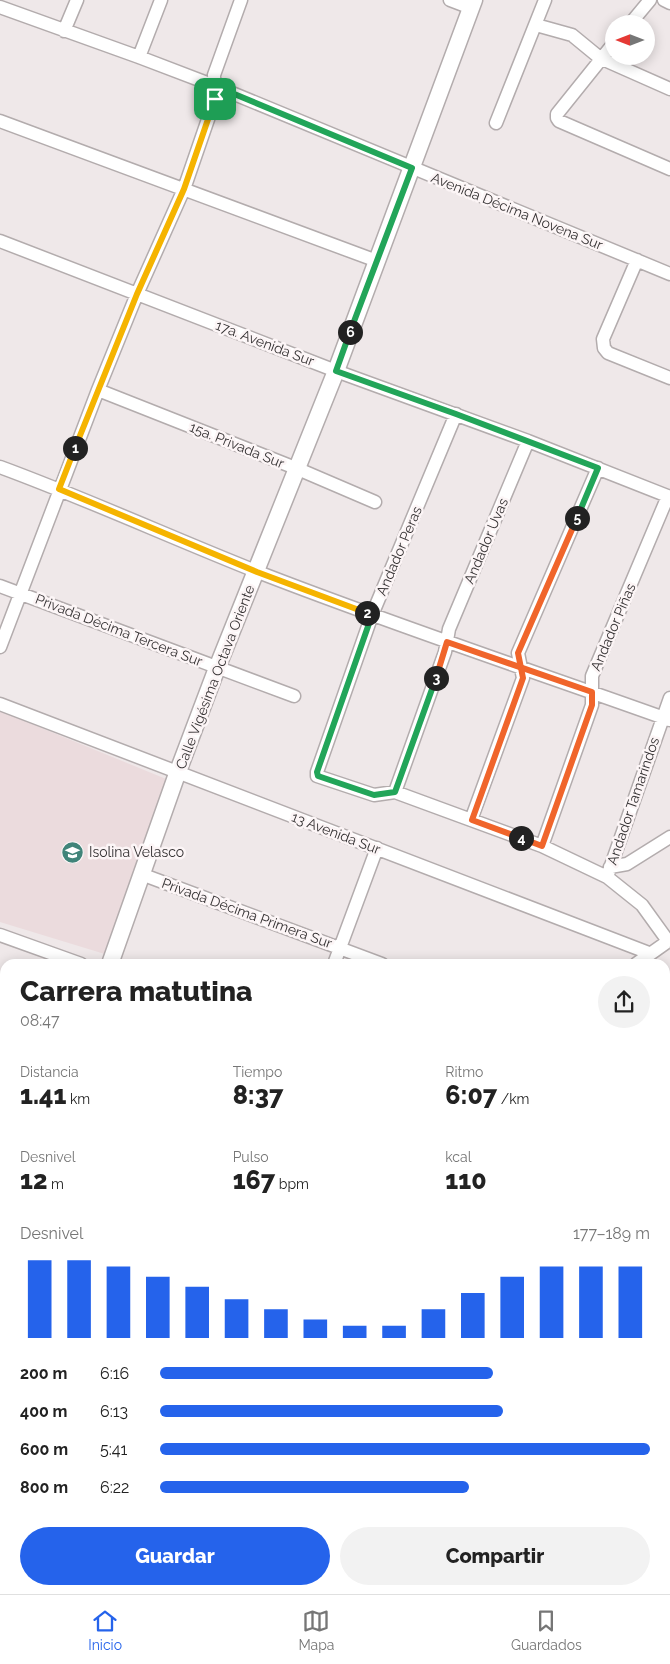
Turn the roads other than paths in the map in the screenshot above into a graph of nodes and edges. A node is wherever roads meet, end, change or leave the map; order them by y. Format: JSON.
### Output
{"nodes":[{"id":1,"x":77,"y":0,"type":"edge"},
{"id":2,"x":161,"y":0,"type":"edge"},
{"id":3,"x":241,"y":0,"type":"edge"},
{"id":4,"x":450,"y":0,"type":"edge"},
{"id":5,"x":545,"y":0,"type":"edge"},
{"id":6,"x":650,"y":0,"type":"edge"},
{"id":7,"x":664,"y":0,"type":"edge"},
{"id":8,"x":670,"y":3,"type":"edge"},
{"id":9,"x":472,"y":4,"type":"edge"},
{"id":10,"x":0,"y":7,"type":"edge"},
{"id":11,"x":638,"y":15,"type":"edge"},
{"id":12,"x":536,"y":24,"type":"junction"},
{"id":13,"x":64,"y":31,"type":"junction"},
{"id":14,"x":605,"y":53,"type":"edge"},
{"id":15,"x":139,"y":57,"type":"junction"},
{"id":16,"x":600,"y":58,"type":"junction"},
{"id":17,"x":215,"y":86,"type":"junction"},
{"id":18,"x":670,"y":89,"type":"edge"},
{"id":19,"x":0,"y":120,"type":"edge"},
{"id":20,"x":496,"y":123,"type":"dead end"},
{"id":21,"x":412,"y":168,"type":"junction"},
{"id":22,"x":670,"y":169,"type":"edge"},
{"id":23,"x":184,"y":189,"type":"junction"},
{"id":24,"x":0,"y":241,"type":"edge"},
{"id":25,"x":637,"y":260,"type":"junction"},
{"id":26,"x":377,"y":261,"type":"junction"},
{"id":27,"x":670,"y":274,"type":"edge"},
{"id":28,"x":137,"y":294,"type":"junction"},
{"id":29,"x":336,"y":371,"type":"junction"},
{"id":30,"x":670,"y":378,"type":"edge"},
{"id":31,"x":98,"y":390,"type":"junction"},
{"id":32,"x":456,"y":414,"type":"junction"},
{"id":33,"x":528,"y":441,"type":"junction"},
{"id":34,"x":0,"y":466,"type":"edge"},
{"id":35,"x":598,"y":468,"type":"junction"},
{"id":36,"x":298,"y":469,"type":"junction"},
{"id":37,"x":59,"y":489,"type":"junction"},
{"id":38,"x":669,"y":496,"type":"edge"},
{"id":39,"x":375,"y":502,"type":"dead end"},
{"id":40,"x":257,"y":572,"type":"junction"},
{"id":41,"x":0,"y":586,"type":"edge"},
{"id":42,"x":20,"y":593,"type":"junction"},
{"id":43,"x":372,"y":615,"type":"junction"},
{"id":44,"x":447,"y":642,"type":"junction"},
{"id":45,"x":0,"y":648,"type":"edge"},
{"id":46,"x":521,"y":666,"type":"junction"},
{"id":47,"x":217,"y":668,"type":"junction"},
{"id":48,"x":592,"y":692,"type":"junction"},
{"id":49,"x":294,"y":696,"type":"dead end"},
{"id":50,"x":670,"y":698,"type":"edge"},
{"id":51,"x":0,"y":704,"type":"edge"},
{"id":52,"x":666,"y":719,"type":"edge"},
{"id":53,"x":177,"y":774,"type":"junction"},
{"id":54,"x":395,"y":792,"type":"junction"},
{"id":55,"x":472,"y":820,"type":"junction"},
{"id":56,"x":670,"y":837,"type":"edge"},
{"id":57,"x":542,"y":846,"type":"junction"},
{"id":58,"x":376,"y":848,"type":"junction"},
{"id":59,"x":608,"y":872,"type":"junction"},
{"id":60,"x":141,"y":874,"type":"junction"},
{"id":61,"x":0,"y":935,"type":"edge"},
{"id":62,"x":669,"y":940,"type":"edge"},
{"id":63,"x":340,"y":948,"type":"junction"},
{"id":64,"x":649,"y":953,"type":"junction"},
{"id":65,"x":67,"y":959,"type":"edge"},
{"id":66,"x":112,"y":959,"type":"edge"},
{"id":67,"x":336,"y":959,"type":"edge"},
{"id":68,"x":369,"y":959,"type":"edge"},
{"id":69,"x":642,"y":959,"type":"edge"}],
"edges":[{"from":1,"to":13,"type":"street"},
{"from":2,"to":15,"type":"street"},
{"from":3,"to":17,"type":"street"},
{"from":4,"to":9,"type":"street"},
{"from":5,"to":12,"type":"street"},
{"from":6,"to":11,"type":"street"},
{"from":7,"to":8,"type":"street"},
{"from":9,"to":21,"type":"main road","name":"Calle Vigésima Octava Oriente"},
{"from":10,"to":13,"type":"street","name":"Avenida Décima Novena Sur"},
{"from":12,"to":16,"type":"street"},
{"from":12,"to":20,"type":"street"},
{"from":13,"to":15,"type":"street","name":"Avenida Décima Novena Sur"},
{"from":14,"to":16,"type":"street"},
{"from":15,"to":17,"type":"street","name":"Avenida Décima Novena Sur"},
{"from":16,"to":18,"type":"street"},
{"from":16,"to":22,"type":"street"},
{"from":17,"to":21,"type":"street","name":"Avenida Décima Novena Sur"},
{"from":17,"to":23,"type":"street"},
{"from":19,"to":23,"type":"street"},
{"from":21,"to":25,"type":"street","name":"Avenida Décima Novena Sur"},
{"from":21,"to":26,"type":"main road","name":"Calle Vigésima Octava Oriente"},
{"from":23,"to":26,"type":"street"},
{"from":23,"to":28,"type":"street"},
{"from":24,"to":28,"type":"street","name":"17a. Avenida Sur"},
{"from":25,"to":27,"type":"street","name":"Avenida Décima Novena Sur"},
{"from":25,"to":30,"type":"street"},
{"from":26,"to":29,"type":"main road","name":"Calle Vigésima Octava Oriente"},
{"from":28,"to":29,"type":"street","name":"17a. Avenida Sur"},
{"from":28,"to":31,"type":"street"},
{"from":29,"to":32,"type":"street","name":"17a. Avenida Sur"},
{"from":29,"to":36,"type":"main road","name":"Calle Vigésima Octava Oriente"},
{"from":31,"to":36,"type":"street","name":"15a. Privada Sur"},
{"from":31,"to":37,"type":"street"},
{"from":32,"to":33,"type":"street","name":"17a. Avenida Sur"},
{"from":32,"to":43,"type":"street","name":"Andador Peras"},
{"from":33,"to":35,"type":"street","name":"17a. Avenida Sur"},
{"from":33,"to":44,"type":"street","name":"Andador Uvas"},
{"from":34,"to":37,"type":"street"},
{"from":35,"to":38,"type":"street","name":"17a. Avenida Sur"},
{"from":35,"to":46,"type":"street"},
{"from":36,"to":39,"type":"street","name":"15a. Privada Sur"},
{"from":36,"to":40,"type":"main road","name":"Calle Vigésima Octava Oriente"},
{"from":37,"to":40,"type":"street"},
{"from":37,"to":42,"type":"street"},
{"from":38,"to":48,"type":"street","name":"Andador Piñas"},
{"from":40,"to":43,"type":"street"},
{"from":40,"to":47,"type":"main road","name":"Calle Vigésima Octava Oriente"},
{"from":41,"to":42,"type":"street","name":"Privada Décima Tercera Sur"},
{"from":42,"to":45,"type":"street"},
{"from":42,"to":47,"type":"street","name":"Privada Décima Tercera Sur"},
{"from":43,"to":44,"type":"street"},
{"from":43,"to":54,"type":"street","name":"Andador Peras"},
{"from":44,"to":46,"type":"street"},
{"from":44,"to":54,"type":"street","name":"Andador Uvas"},
{"from":46,"to":48,"type":"street"},
{"from":46,"to":55,"type":"street"},
{"from":47,"to":49,"type":"street","name":"Privada Décima Tercera Sur"},
{"from":47,"to":53,"type":"main road","name":"Calle Vigésima Octava Oriente"},
{"from":48,"to":52,"type":"street"},
{"from":48,"to":57,"type":"street","name":"Andador Piñas"},
{"from":50,"to":52,"type":"street","name":"Andador Tamarindos"},
{"from":51,"to":53,"type":"street","name":"13 Avenida Sur"},
{"from":52,"to":59,"type":"street","name":"Andador Tamarindos"},
{"from":53,"to":58,"type":"street","name":"13 Avenida Sur"},
{"from":53,"to":60,"type":"main road","name":"Calle Vigésima Octava Oriente"},
{"from":54,"to":55,"type":"street"},
{"from":55,"to":57,"type":"street"},
{"from":56,"to":59,"type":"street"},
{"from":57,"to":59,"type":"street"},
{"from":58,"to":63,"type":"street"},
{"from":58,"to":64,"type":"street","name":"13 Avenida Sur"},
{"from":59,"to":62,"type":"street"},
{"from":60,"to":63,"type":"street","name":"Privada Décima Primera Sur"},
{"from":60,"to":66,"type":"main road","name":"Calle Vigésima Octava Oriente"},
{"from":61,"to":65,"type":"street"},
{"from":62,"to":64,"type":"street"},
{"from":63,"to":67,"type":"street"},
{"from":63,"to":68,"type":"street","name":"Privada Décima Primera Sur"},
{"from":64,"to":69,"type":"street"}]}
